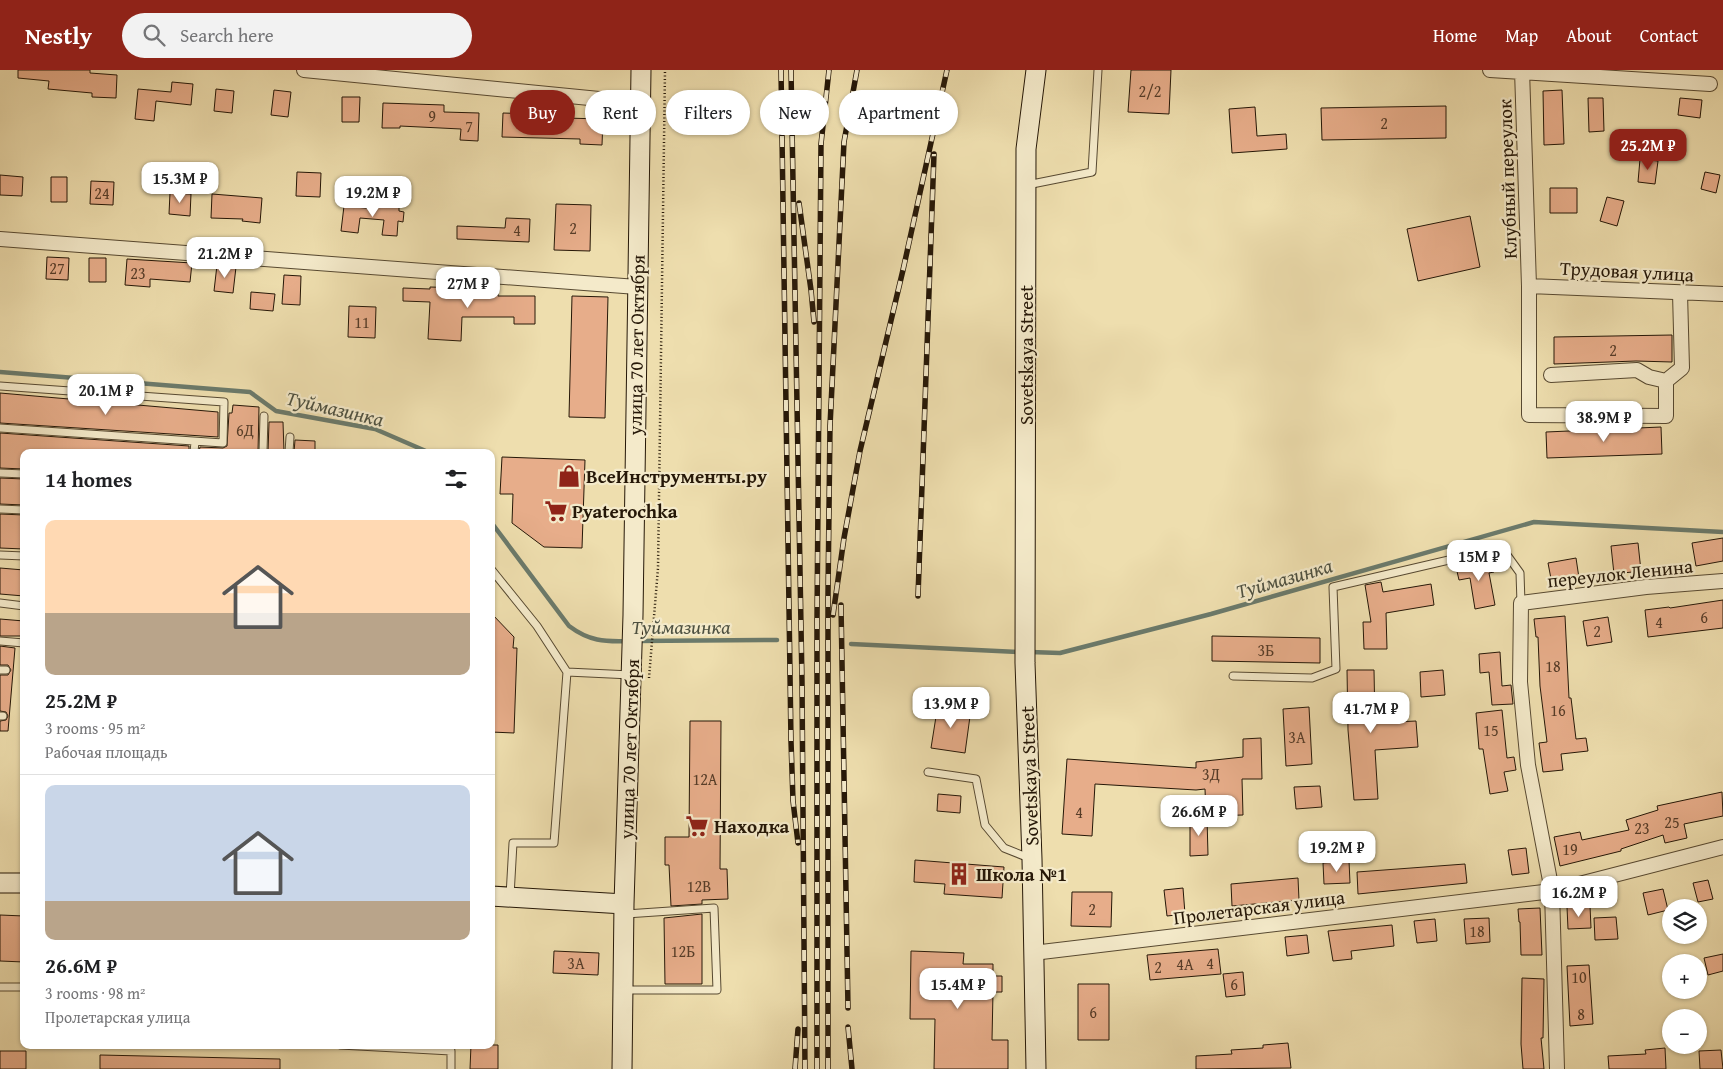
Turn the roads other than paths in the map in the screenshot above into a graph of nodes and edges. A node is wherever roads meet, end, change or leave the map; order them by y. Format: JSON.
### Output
{"nodes":[{"id":1,"x":304,"y":70,"type":"edge"},
{"id":2,"x":641,"y":70,"type":"edge"},
{"id":3,"x":1036,"y":70,"type":"edge"},
{"id":4,"x":1098,"y":70,"type":"edge"},
{"id":5,"x":1490,"y":70,"type":"edge"},
{"id":6,"x":1522,"y":71,"type":"edge"},
{"id":7,"x":1710,"y":84,"type":"dead end"},
{"id":8,"x":640,"y":90,"type":"edge"},
{"id":9,"x":585,"y":98,"type":"edge"},
{"id":10,"x":639,"y":135,"type":"edge"},
{"id":11,"x":1026,"y":185,"type":"junction"},
{"id":12,"x":0,"y":240,"type":"edge"},
{"id":13,"x":1529,"y":286,"type":"junction"},
{"id":14,"x":637,"y":287,"type":"junction"},
{"id":15,"x":1680,"y":293,"type":"junction"},
{"id":16,"x":1723,"y":294,"type":"edge"},
{"id":17,"x":1552,"y":375,"type":"dead end"},
{"id":18,"x":1666,"y":381,"type":"junction"},
{"id":19,"x":0,"y":386,"type":"edge"},
{"id":20,"x":264,"y":416,"type":"dead end"},
{"id":21,"x":0,"y":428,"type":"edge"},
{"id":22,"x":290,"y":437,"type":"dead end"},
{"id":23,"x":195,"y":442,"type":"junction"},
{"id":24,"x":223,"y":443,"type":"junction"},
{"id":25,"x":194,"y":449,"type":"edge"},
{"id":26,"x":222,"y":449,"type":"edge"},
{"id":27,"x":263,"y":449,"type":"edge"},
{"id":28,"x":289,"y":449,"type":"edge"},
{"id":29,"x":0,"y":473,"type":"edge"},
{"id":30,"x":20,"y":474,"type":"edge"},
{"id":31,"x":0,"y":509,"type":"edge"},
{"id":32,"x":20,"y":510,"type":"edge"},
{"id":33,"x":0,"y":555,"type":"edge"},
{"id":34,"x":20,"y":556,"type":"edge"},
{"id":35,"x":495,"y":574,"type":"edge"},
{"id":36,"x":1723,"y":581,"type":"edge"},
{"id":37,"x":0,"y":603,"type":"edge"},
{"id":38,"x":1522,"y":603,"type":"junction"},
{"id":39,"x":20,"y":606,"type":"edge"},
{"id":40,"x":0,"y":641,"type":"edge"},
{"id":41,"x":20,"y":643,"type":"edge"},
{"id":42,"x":567,"y":672,"type":"junction"},
{"id":43,"x":1233,"y":676,"type":"dead end"},
{"id":44,"x":640,"y":678,"type":"junction"},
{"id":45,"x":928,"y":772,"type":"dead end"},
{"id":46,"x":1723,"y":847,"type":"edge"},
{"id":47,"x":1032,"y":858,"type":"junction"},
{"id":48,"x":0,"y":883,"type":"edge"},
{"id":49,"x":20,"y":883,"type":"edge"},
{"id":50,"x":1552,"y":891,"type":"junction"},
{"id":51,"x":500,"y":897,"type":"edge"},
{"id":52,"x":624,"y":909,"type":"junction"},
{"id":53,"x":1033,"y":953,"type":"junction"},
{"id":54,"x":0,"y":986,"type":"edge"},
{"id":55,"x":20,"y":987,"type":"edge"},
{"id":56,"x":623,"y":990,"type":"junction"},
{"id":57,"x":451,"y":1049,"type":"edge"},
{"id":58,"x":451,"y":1069,"type":"edge"},
{"id":59,"x":622,"y":1069,"type":"edge"},
{"id":60,"x":1036,"y":1069,"type":"edge"},
{"id":61,"x":1557,"y":1069,"type":"edge"}],
"edges":[{"from":1,"to":9,"type":"street"},
{"from":2,"to":8,"type":"street","name":"улица 70 лет Октября"},
{"from":3,"to":11,"type":"street","name":"Sovetskaya Street"},
{"from":4,"to":11,"type":"lane"},
{"from":5,"to":6,"type":"street"},
{"from":6,"to":7,"type":"street"},
{"from":6,"to":13,"type":"street","name":"Клубный переулок"},
{"from":10,"to":14,"type":"street","name":"улица 70 лет Октября"},
{"from":11,"to":47,"type":"street","name":"Sovetskaya Street"},
{"from":12,"to":14,"type":"street"},
{"from":13,"to":15,"type":"street","name":"Трудовая улица"},
{"from":13,"to":18,"type":"street","name":"Клубный переулок"},
{"from":14,"to":44,"type":"street","name":"улица 70 лет Октября"},
{"from":15,"to":16,"type":"street","name":"Трудовая улица"},
{"from":15,"to":18,"type":"street"},
{"from":17,"to":18,"type":"street"},
{"from":19,"to":24,"type":"lane"},
{"from":20,"to":27,"type":"lane"},
{"from":21,"to":23,"type":"lane"},
{"from":22,"to":28,"type":"lane"},
{"from":23,"to":24,"type":"lane"},
{"from":23,"to":25,"type":"lane"},
{"from":24,"to":26,"type":"lane"},
{"from":29,"to":30,"type":"lane"},
{"from":31,"to":32,"type":"lane"},
{"from":33,"to":34,"type":"lane"},
{"from":35,"to":42,"type":"lane"},
{"from":36,"to":38,"type":"street","name":"переулок Ленина"},
{"from":37,"to":39,"type":"lane"},
{"from":38,"to":43,"type":"lane"},
{"from":38,"to":50,"type":"street"},
{"from":40,"to":41,"type":"lane"},
{"from":42,"to":44,"type":"lane"},
{"from":42,"to":51,"type":"lane"},
{"from":44,"to":52,"type":"street","name":"улица 70 лет Октября"},
{"from":45,"to":47,"type":"lane"},
{"from":46,"to":50,"type":"street","name":"Пролетарская улица"},
{"from":47,"to":53,"type":"street","name":"Sovetskaya Street"},
{"from":48,"to":49,"type":"street"},
{"from":50,"to":53,"type":"street","name":"Пролетарская улица"},
{"from":50,"to":61,"type":"street"},
{"from":51,"to":52,"type":"street"},
{"from":52,"to":56,"type":"street","name":"улица 70 лет Октября"},
{"from":52,"to":56,"type":"lane"},
{"from":53,"to":60,"type":"street","name":"Sovetskaya Street"},
{"from":54,"to":55,"type":"lane"},
{"from":56,"to":59,"type":"street","name":"улица 70 лет Октября"},
{"from":57,"to":58,"type":"lane"}]}
